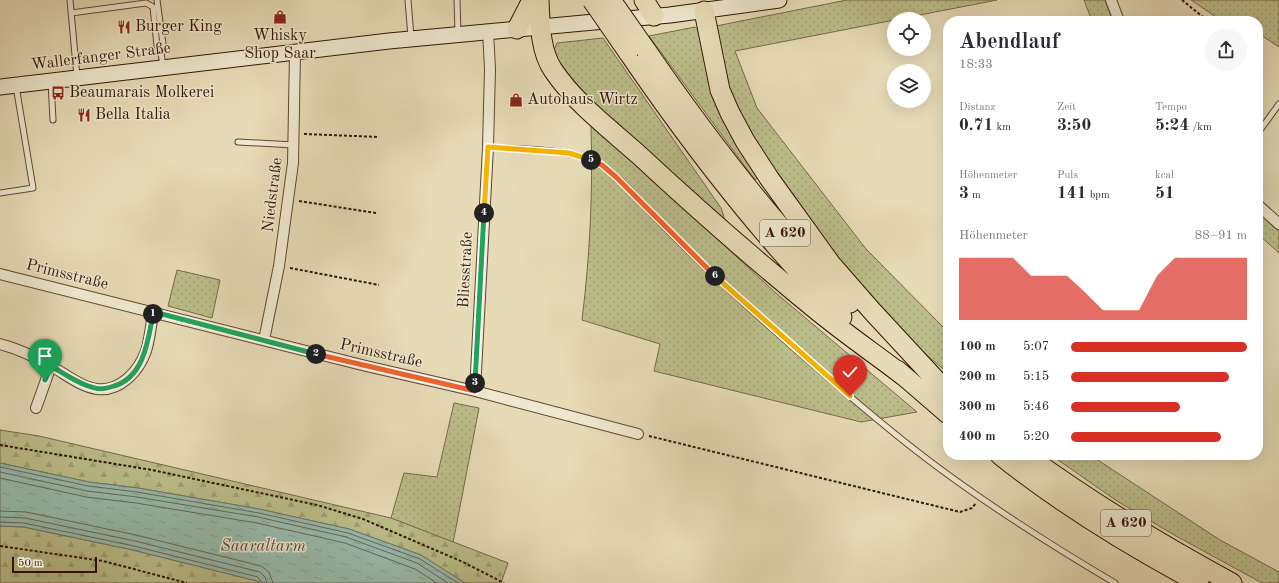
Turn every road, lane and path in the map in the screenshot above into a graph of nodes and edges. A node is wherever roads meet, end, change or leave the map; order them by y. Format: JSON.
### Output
{"nodes":[{"id":1,"x":70,"y":0,"type":"edge"},
{"id":2,"x":157,"y":0,"type":"edge"},
{"id":3,"x":408,"y":0,"type":"edge"},
{"id":4,"x":532,"y":0,"type":"edge"},
{"id":5,"x":539,"y":0,"type":"edge"},
{"id":6,"x":592,"y":0,"type":"edge"},
{"id":7,"x":611,"y":0,"type":"edge"},
{"id":8,"x":644,"y":0,"type":"edge"},
{"id":9,"x":779,"y":0,"type":"edge"},
{"id":10,"x":1111,"y":0,"type":"edge"},
{"id":11,"x":1182,"y":0,"type":"edge"},
{"id":12,"x":457,"y":3,"type":"edge"},
{"id":13,"x":704,"y":11,"type":"junction"},
{"id":14,"x":71,"y":13,"type":"junction"},
{"id":15,"x":654,"y":16,"type":"junction"},
{"id":16,"x":1117,"y":16,"type":"edge"},
{"id":17,"x":1202,"y":16,"type":"edge"},
{"id":18,"x":541,"y":26,"type":"junction"},
{"id":19,"x":517,"y":29,"type":"junction"},
{"id":20,"x":488,"y":31,"type":"junction"},
{"id":21,"x":458,"y":34,"type":"junction"},
{"id":22,"x":412,"y":39,"type":"junction"},
{"id":23,"x":158,"y":46,"type":"junction"},
{"id":24,"x":637,"y":51,"type":"junction"},
{"id":25,"x":294,"y":52,"type":"junction"},
{"id":26,"x":163,"y":67,"type":"junction"},
{"id":27,"x":77,"y":78,"type":"junction"},
{"id":28,"x":50,"y":81,"type":"junction"},
{"id":29,"x":16,"y":85,"type":"junction"},
{"id":30,"x":0,"y":87,"type":"edge"},
{"id":31,"x":1279,"y":104,"type":"edge"},
{"id":32,"x":53,"y":120,"type":"dead end"},
{"id":33,"x":1263,"y":126,"type":"edge"},
{"id":34,"x":294,"y":134,"type":"junction"},
{"id":35,"x":379,"y":137,"type":"dead end"},
{"id":36,"x":238,"y":142,"type":"dead end"},
{"id":37,"x":294,"y":145,"type":"junction"},
{"id":38,"x":488,"y":147,"type":"junction"},
{"id":39,"x":0,"y":193,"type":"edge"},
{"id":40,"x":289,"y":199,"type":"junction"},
{"id":41,"x":1263,"y":209,"type":"edge"},
{"id":42,"x":376,"y":213,"type":"dead end"},
{"id":43,"x":1279,"y":224,"type":"edge"},
{"id":44,"x":279,"y":266,"type":"junction"},
{"id":45,"x":0,"y":274,"type":"edge"},
{"id":46,"x":379,"y":285,"type":"dead end"},
{"id":47,"x":154,"y":312,"type":"junction"},
{"id":48,"x":264,"y":340,"type":"junction"},
{"id":49,"x":0,"y":344,"type":"edge"},
{"id":50,"x":51,"y":366,"type":"junction"},
{"id":51,"x":905,"y":378,"type":"junction"},
{"id":52,"x":943,"y":389,"type":"edge"},
{"id":53,"x":943,"y":390,"type":"edge"},
{"id":54,"x":475,"y":391,"type":"junction"},
{"id":55,"x":36,"y":408,"type":"dead end"},
{"id":56,"x":943,"y":410,"type":"edge"},
{"id":57,"x":638,"y":434,"type":"joint"},
{"id":58,"x":0,"y":445,"type":"edge"},
{"id":59,"x":1007,"y":460,"type":"edge"},
{"id":60,"x":1033,"y":460,"type":"edge"},
{"id":61,"x":981,"y":498,"type":"junction"},
{"id":62,"x":0,"y":546,"type":"edge"},
{"id":63,"x":187,"y":583,"type":"edge"},
{"id":64,"x":504,"y":583,"type":"edge"},
{"id":65,"x":1115,"y":583,"type":"edge"},
{"id":66,"x":1199,"y":583,"type":"edge"},
{"id":67,"x":1232,"y":583,"type":"edge"}],
"edges":[{"from":1,"to":14,"type":"lane"},
{"from":2,"to":23,"type":"lane"},
{"from":3,"to":22,"type":"lane"},
{"from":4,"to":19,"type":"highway"},
{"from":5,"to":18,"type":"highway"},
{"from":6,"to":24,"type":"highway","number":"A 620","bridge":true},
{"from":7,"to":24,"type":"highway","number":"A 620","bridge":true},
{"from":8,"to":15,"type":"highway"},
{"from":9,"to":13,"type":"main road","name":"Wallerfanger Straße"},
{"from":10,"to":16,"type":"street"},
{"from":11,"to":17,"type":"path"},
{"from":12,"to":21,"type":"lane"},
{"from":13,"to":15,"type":"main road","name":"Wallerfanger Straße"},
{"from":13,"to":52,"type":"highway"},
{"from":14,"to":23,"type":"lane"},
{"from":14,"to":27,"type":"lane"},
{"from":15,"to":18,"type":"main road","name":"Wallerfanger Straße"},
{"from":18,"to":19,"type":"main road","name":"Wallerfanger Straße"},
{"from":18,"to":51,"type":"highway"},
{"from":19,"to":20,"type":"main road","name":"Wallerfanger Straße"},
{"from":20,"to":21,"type":"main road","name":"Wallerfanger Straße"},
{"from":20,"to":38,"type":"street","name":"Bliesstraße"},
{"from":21,"to":22,"type":"main road","name":"Wallerfanger Straße"},
{"from":22,"to":25,"type":"main road","name":"Wallerfanger Straße"},
{"from":23,"to":26,"type":"lane"},
{"from":24,"to":51,"type":"highway","number":"A 620"},
{"from":24,"to":53,"type":"highway","number":"A 620"},
{"from":25,"to":26,"type":"main road","name":"Wallerfanger Straße"},
{"from":25,"to":34,"type":"street","name":"Niedstraße"},
{"from":26,"to":27,"type":"main road","name":"Wallerfanger Straße"},
{"from":27,"to":28,"type":"main road","name":"Wallerfanger Straße"},
{"from":28,"to":29,"type":"main road","name":"Wallerfanger Straße"},
{"from":28,"to":32,"type":"lane"},
{"from":29,"to":30,"type":"main road","name":"Wallerfanger Straße"},
{"from":29,"to":39,"type":"lane"},
{"from":31,"to":33,"type":"lane"},
{"from":34,"to":35,"type":"path"},
{"from":34,"to":37,"type":"street","name":"Niedstraße"},
{"from":36,"to":37,"type":"lane"},
{"from":37,"to":40,"type":"street","name":"Niedstraße"},
{"from":38,"to":54,"type":"street","name":"Bliesstraße"},
{"from":38,"to":61,"type":"lane"},
{"from":40,"to":42,"type":"path"},
{"from":40,"to":44,"type":"street","name":"Niedstraße"},
{"from":41,"to":43,"type":"street"},
{"from":44,"to":46,"type":"path"},
{"from":44,"to":48,"type":"street","name":"Niedstraße"},
{"from":45,"to":47,"type":"street","name":"Primsstraße"},
{"from":47,"to":48,"type":"street","name":"Primsstraße"},
{"from":47,"to":50,"type":"street"},
{"from":48,"to":54,"type":"street","name":"Primsstraße"},
{"from":49,"to":50,"type":"street"},
{"from":50,"to":55,"type":"street"},
{"from":51,"to":56,"type":"highway","number":"A 620"},
{"from":54,"to":57,"type":"street","name":"Primsstraße"},
{"from":57,"to":61,"type":"path"},
{"from":58,"to":64,"type":"path"},
{"from":59,"to":66,"type":"highway","number":"A 620"},
{"from":60,"to":67,"type":"highway","number":"A 620"},
{"from":61,"to":65,"type":"lane"},
{"from":62,"to":63,"type":"path"}]}
